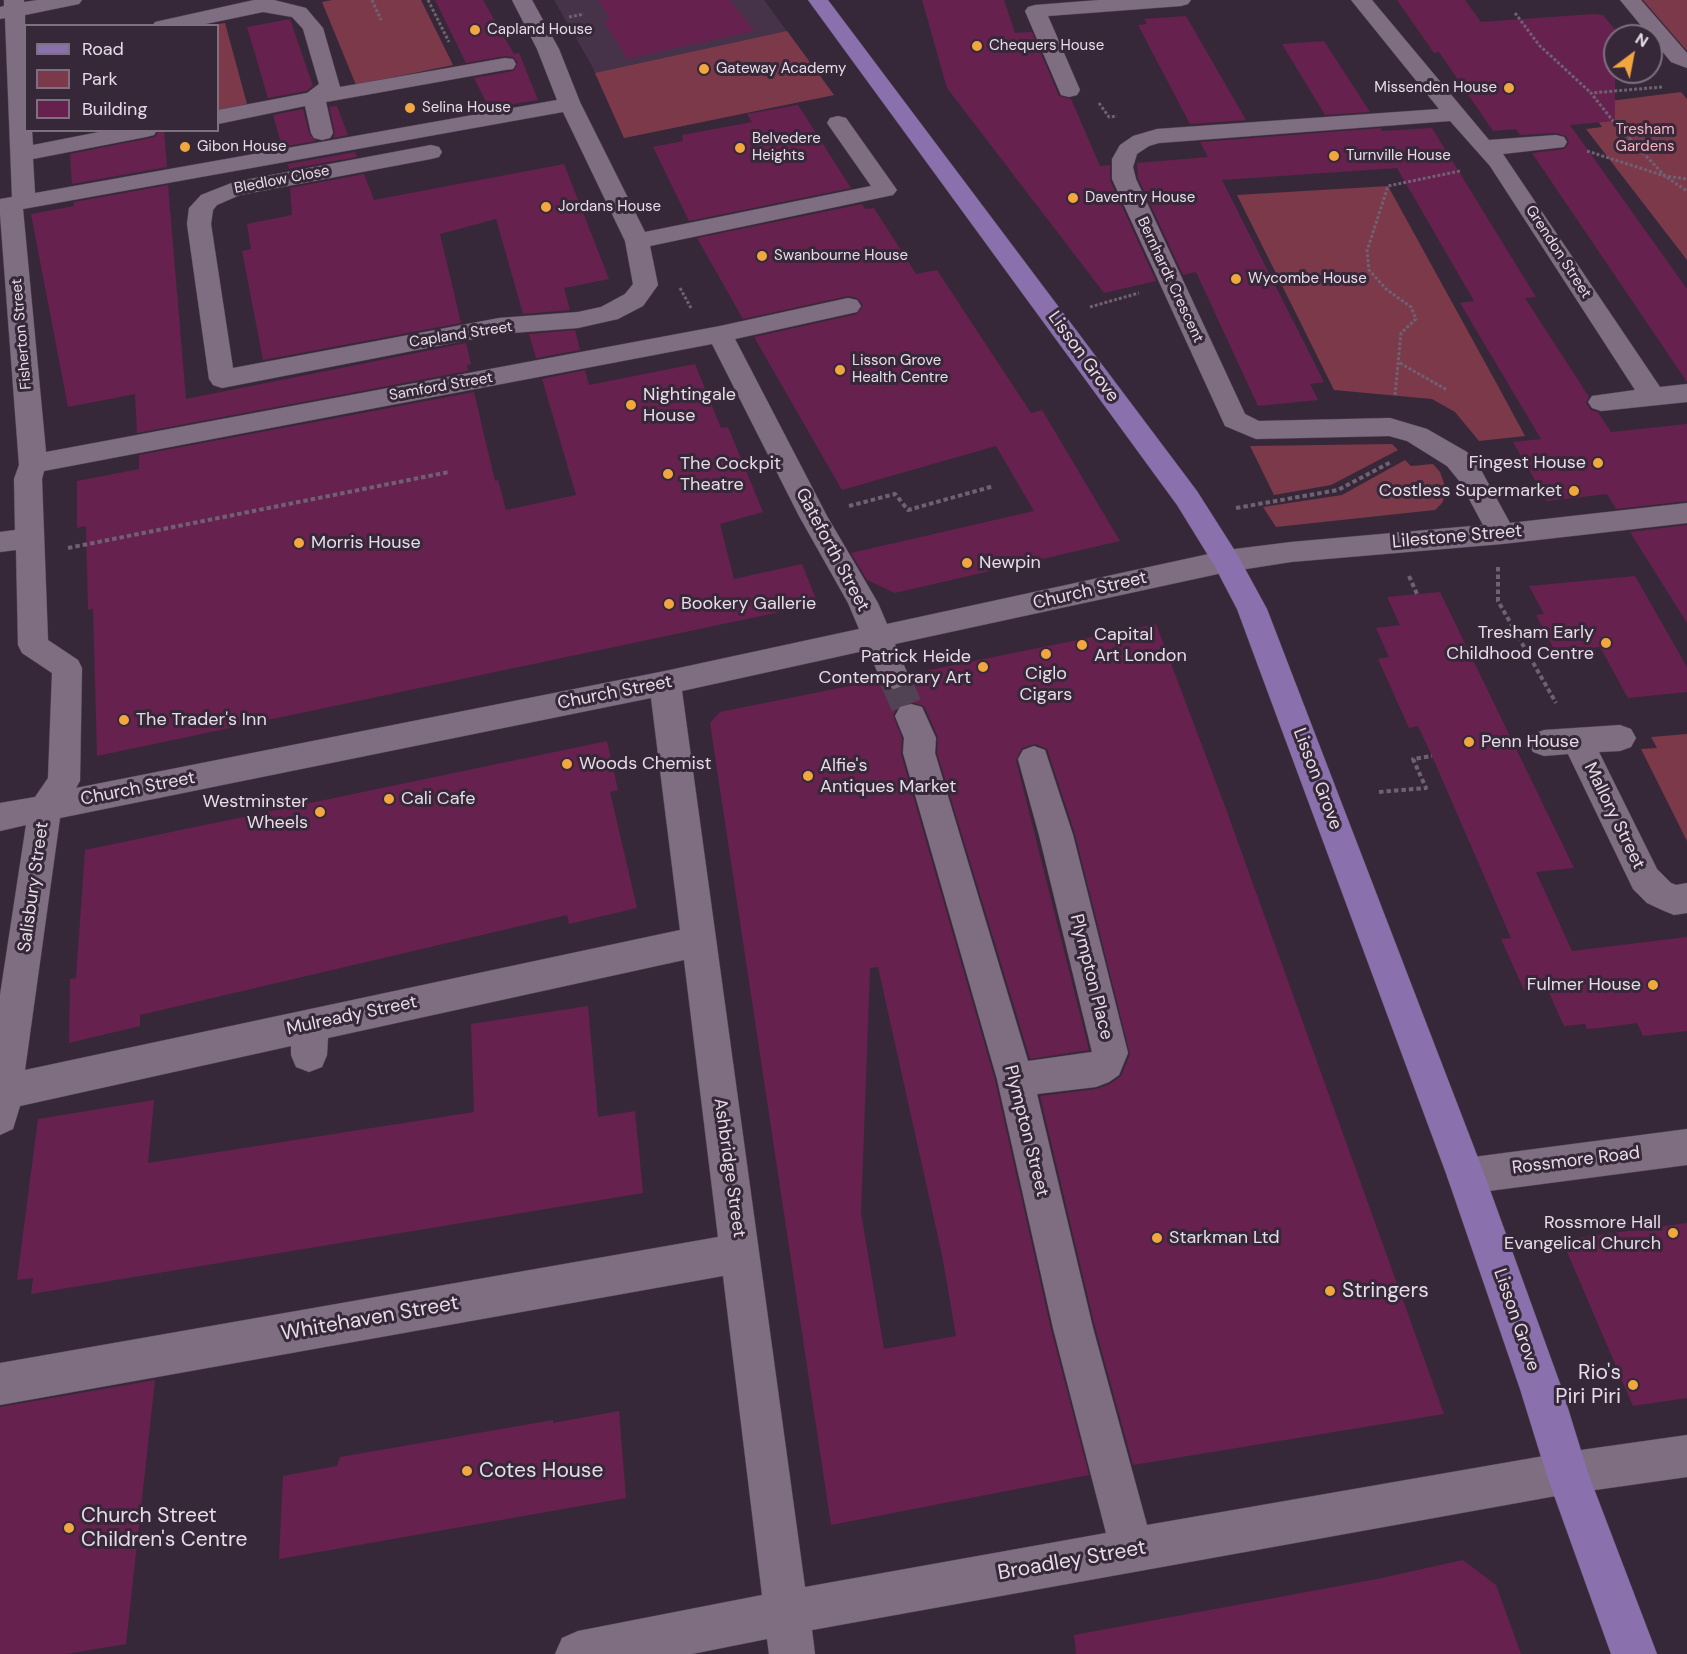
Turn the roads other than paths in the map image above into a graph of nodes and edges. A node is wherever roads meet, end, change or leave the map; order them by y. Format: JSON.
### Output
{"nodes":[{"id":1,"x":72,"y":0,"type":"edge"},
{"id":2,"x":293,"y":0,"type":"edge"},
{"id":3,"x":522,"y":0,"type":"edge"},
{"id":4,"x":818,"y":0,"type":"edge"},
{"id":5,"x":1181,"y":0,"type":"edge"},
{"id":6,"x":1361,"y":0,"type":"edge"},
{"id":7,"x":1630,"y":0,"type":"edge"},
{"id":8,"x":263,"y":3,"type":"edge"},
{"id":9,"x":9,"y":8,"type":"edge"},
{"id":10,"x":171,"y":24,"type":"edge"},
{"id":11,"x":21,"y":53,"type":"edge"},
{"id":12,"x":1687,"y":62,"type":"edge"},
{"id":13,"x":505,"y":64,"type":"dead end"},
{"id":14,"x":1069,"y":90,"type":"road end"},
{"id":15,"x":314,"y":98,"type":"junction"},
{"id":16,"x":557,"y":107,"type":"dead end"},
{"id":17,"x":1456,"y":114,"type":"junction"},
{"id":18,"x":219,"y":117,"type":"edge"},
{"id":19,"x":838,"y":123,"type":"dead end"},
{"id":20,"x":136,"y":132,"type":"edge"},
{"id":21,"x":322,"y":133,"type":"dead end"},
{"id":22,"x":1556,"y":142,"type":"road end"},
{"id":23,"x":1481,"y":145,"type":"junction"},
{"id":24,"x":431,"y":152,"type":"dead end"},
{"id":25,"x":22,"y":154,"type":"junction"},
{"id":26,"x":12,"y":204,"type":"edge"},
{"id":27,"x":637,"y":241,"type":"junction"},
{"id":28,"x":848,"y":306,"type":"dead end"},
{"id":29,"x":720,"y":334,"type":"junction"},
{"id":30,"x":222,"y":379,"type":"joint"},
{"id":31,"x":1687,"y":393,"type":"edge"},
{"id":32,"x":1653,"y":396,"type":"junction"},
{"id":33,"x":1601,"y":402,"type":"dead end"},
{"id":34,"x":33,"y":465,"type":"junction"},
{"id":35,"x":1687,"y":513,"type":"edge"},
{"id":36,"x":1502,"y":534,"type":"junction"},
{"id":37,"x":0,"y":542,"type":"edge"},
{"id":38,"x":30,"y":548,"type":"junction"},
{"id":39,"x":1227,"y":561,"type":"junction"},
{"id":40,"x":878,"y":638,"type":"junction"},
{"id":41,"x":894,"y":677,"type":"tunnel mouth"},
{"id":42,"x":665,"y":683,"type":"junction"},
{"id":43,"x":911,"y":716,"type":"tunnel mouth"},
{"id":44,"x":1620,"y":738,"type":"dead end"},
{"id":45,"x":1578,"y":741,"type":"junction"},
{"id":46,"x":1544,"y":743,"type":"dead end"},
{"id":47,"x":1034,"y":759,"type":"dead end"},
{"id":48,"x":45,"y":808,"type":"junction"},
{"id":49,"x":0,"y":817,"type":"edge"},
{"id":50,"x":1687,"y":898,"type":"edge"},
{"id":51,"x":699,"y":941,"type":"junction"},
{"id":52,"x":1015,"y":1079,"type":"junction"},
{"id":53,"x":2,"y":1105,"type":"edge"},
{"id":54,"x":1687,"y":1147,"type":"edge"},
{"id":55,"x":1466,"y":1176,"type":"junction"},
{"id":56,"x":740,"y":1253,"type":"junction"},
{"id":57,"x":0,"y":1384,"type":"edge"},
{"id":58,"x":1687,"y":1456,"type":"edge"},
{"id":59,"x":1567,"y":1473,"type":"junction"},
{"id":60,"x":1132,"y":1550,"type":"junction"},
{"id":61,"x":790,"y":1633,"type":"edge"},
{"id":62,"x":578,"y":1654,"type":"edge"},
{"id":63,"x":1634,"y":1654,"type":"edge"}],
"edges":[{"from":1,"to":9,"type":"street"},
{"from":2,"to":8,"type":"street"},
{"from":3,"to":27,"type":"street","name":"Capland Street"},
{"from":4,"to":39,"type":"main road","name":"Lisson Grove"},
{"from":5,"to":14,"type":"street"},
{"from":6,"to":17,"type":"street","name":"Grendon Street"},
{"from":7,"to":12,"type":"street"},
{"from":8,"to":10,"type":"street"},
{"from":8,"to":15,"type":"street"},
{"from":9,"to":11,"type":"street","name":"Fisherton Street"},
{"from":11,"to":25,"type":"street","name":"Fisherton Street"},
{"from":13,"to":15,"type":"street"},
{"from":15,"to":18,"type":"street"},
{"from":15,"to":21,"type":"street"},
{"from":16,"to":26,"type":"street"},
{"from":17,"to":23,"type":"street","name":"Grendon Street"},
{"from":17,"to":36,"type":"street","name":"Bernhardt Crescent"},
{"from":19,"to":27,"type":"street"},
{"from":20,"to":25,"type":"street"},
{"from":22,"to":23,"type":"street"},
{"from":23,"to":32,"type":"street","name":"Grendon Street"},
{"from":24,"to":30,"type":"street","name":"Bledlow Close"},
{"from":25,"to":26,"type":"street","name":"Fisherton Street"},
{"from":26,"to":34,"type":"street","name":"Fisherton Street"},
{"from":27,"to":30,"type":"street","name":"Capland Street"},
{"from":28,"to":29,"type":"street","name":"Samford Street"},
{"from":29,"to":34,"type":"street","name":"Samford Street"},
{"from":29,"to":40,"type":"street","name":"Gateforth Street"},
{"from":31,"to":32,"type":"street"},
{"from":32,"to":33,"type":"street"},
{"from":34,"to":38,"type":"street","name":"Salisbury Street"},
{"from":35,"to":36,"type":"street","name":"Lilestone Street"},
{"from":36,"to":39,"type":"street","name":"Lilestone Street"},
{"from":37,"to":38,"type":"street"},
{"from":38,"to":48,"type":"street","name":"Salisbury Street"},
{"from":39,"to":40,"type":"street","name":"Church Street"},
{"from":39,"to":55,"type":"main road","name":"Lisson Grove"},
{"from":40,"to":41,"type":"street"},
{"from":40,"to":42,"type":"street","name":"Church Street"},
{"from":42,"to":48,"type":"street","name":"Church Street"},
{"from":42,"to":51,"type":"street","name":"Ashbridge Street"},
{"from":43,"to":52,"type":"street","name":"Plympton Street"},
{"from":44,"to":45,"type":"street","name":"Mallory Street"},
{"from":45,"to":46,"type":"street","name":"Mallory Street"},
{"from":45,"to":50,"type":"street","name":"Mallory Street"},
{"from":47,"to":52,"type":"street","name":"Plympton Place"},
{"from":48,"to":49,"type":"street","name":"Church Street"},
{"from":48,"to":53,"type":"street","name":"Salisbury Street"},
{"from":51,"to":53,"type":"street","name":"Mulready Street"},
{"from":51,"to":56,"type":"street","name":"Ashbridge Street"},
{"from":52,"to":60,"type":"street","name":"Plympton Street"},
{"from":54,"to":55,"type":"street","name":"Rossmore Road"},
{"from":55,"to":59,"type":"main road","name":"Lisson Grove"},
{"from":56,"to":57,"type":"street","name":"Whitehaven Street"},
{"from":56,"to":61,"type":"street","name":"Ashbridge Street"},
{"from":58,"to":59,"type":"street","name":"Broadley Street"},
{"from":59,"to":60,"type":"street","name":"Broadley Street"},
{"from":59,"to":63,"type":"main road","name":"Lisson Grove"},
{"from":60,"to":61,"type":"street","name":"Broadley Street"},
{"from":61,"to":62,"type":"street","name":"Broadley Street"}]}
